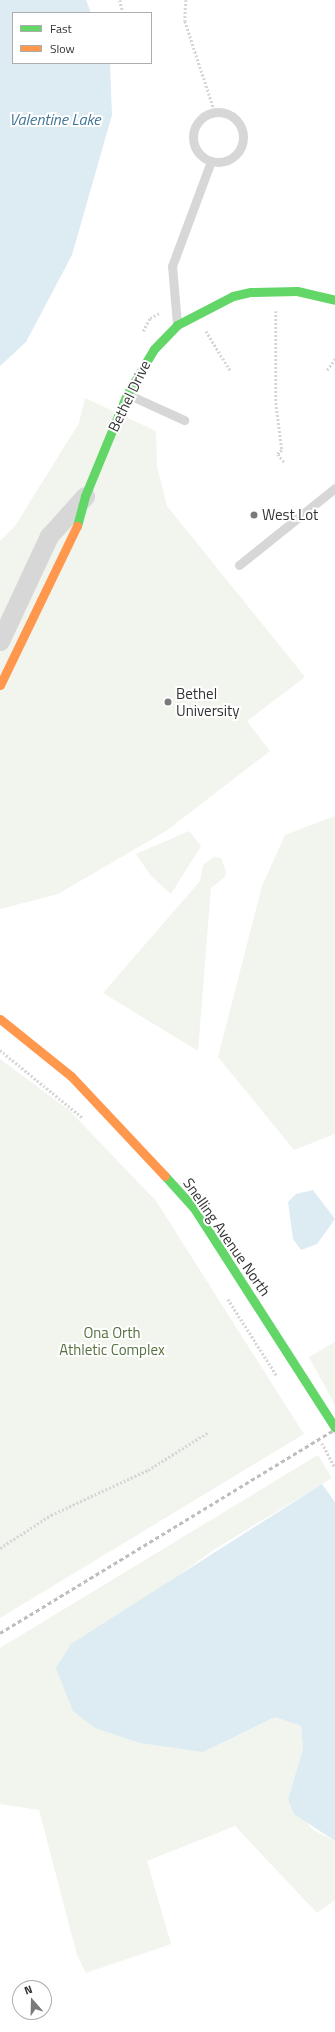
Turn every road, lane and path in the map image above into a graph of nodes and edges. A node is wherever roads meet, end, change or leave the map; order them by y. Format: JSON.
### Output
{"nodes":[{"id":1,"x":120,"y":0,"type":"edge"},
{"id":2,"x":186,"y":0,"type":"edge"},
{"id":3,"x":123,"y":12,"type":"edge"},
{"id":4,"x":215,"y":112,"type":"junction"},
{"id":5,"x":211,"y":161,"type":"junction"},
{"id":6,"x":276,"y":290,"type":"junction"},
{"id":7,"x":335,"y":300,"type":"edge"},
{"id":8,"x":177,"y":325,"type":"junction"},
{"id":9,"x":203,"y":326,"type":"dead end"},
{"id":10,"x":335,"y":359,"type":"edge"},
{"id":11,"x":230,"y":370,"type":"dead end"},
{"id":12,"x":327,"y":370,"type":"dead end"},
{"id":13,"x":127,"y":394,"type":"junction"},
{"id":14,"x":184,"y":420,"type":"dead end"},
{"id":15,"x":284,"y":462,"type":"dead end"},
{"id":16,"x":335,"y":488,"type":"edge"},
{"id":17,"x":85,"y":496,"type":"junction"},
{"id":18,"x":239,"y":566,"type":"dead end"},
{"id":19,"x":0,"y":641,"type":"edge"},
{"id":20,"x":0,"y":685,"type":"edge"},
{"id":21,"x":0,"y":1019,"type":"edge"},
{"id":22,"x":0,"y":1050,"type":"edge"},
{"id":23,"x":87,"y":1121,"type":"dead end"},
{"id":24,"x":227,"y":1295,"type":"dead end"},
{"id":25,"x":281,"y":1383,"type":"dead end"},
{"id":26,"x":335,"y":1428,"type":"edge"},
{"id":27,"x":206,"y":1433,"type":"dead end"},
{"id":28,"x":319,"y":1438,"type":"dead end"},
{"id":29,"x":335,"y":1467,"type":"edge"},
{"id":30,"x":0,"y":1548,"type":"edge"}],
"edges":[{"from":1,"to":3,"type":"path"},
{"from":2,"to":4,"type":"path"},
{"from":4,"to":5,"type":"lane"},
{"from":4,"to":5,"type":"lane"},
{"from":5,"to":8,"type":"lane"},
{"from":6,"to":7,"type":"street","name":"Bethel Drive"},
{"from":6,"to":8,"type":"street","name":"Bethel Drive"},
{"from":6,"to":15,"type":"path"},
{"from":8,"to":13,"type":"street","name":"Bethel Drive"},
{"from":9,"to":11,"type":"path"},
{"from":10,"to":12,"type":"path"},
{"from":13,"to":14,"type":"lane"},
{"from":13,"to":17,"type":"street","name":"Bethel Drive"},
{"from":16,"to":18,"type":"lane"},
{"from":17,"to":19,"type":"street","name":"Bethel Drive"},
{"from":17,"to":20,"type":"street","name":"Bethel Drive"},
{"from":21,"to":26,"type":"street","name":"Snelling Avenue North"},
{"from":22,"to":23,"type":"path"},
{"from":24,"to":25,"type":"path"},
{"from":27,"to":30,"type":"path"},
{"from":28,"to":29,"type":"path"}]}
